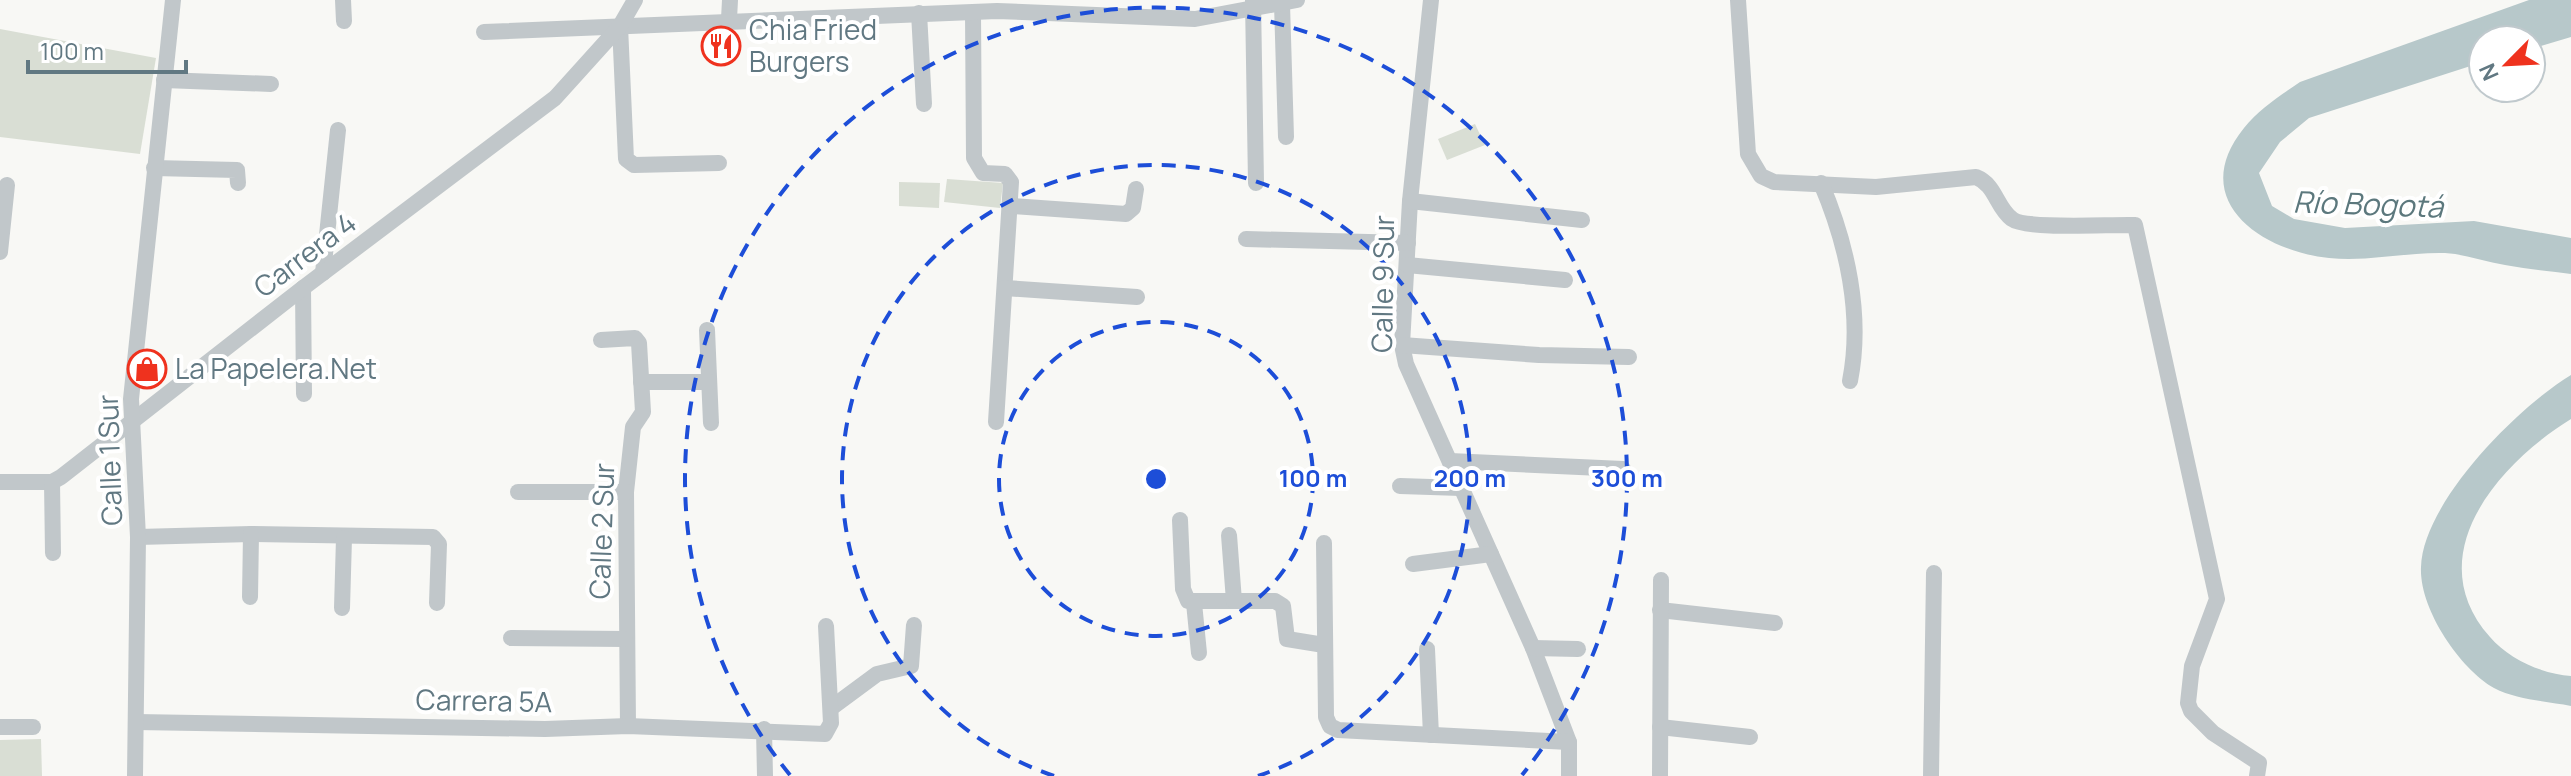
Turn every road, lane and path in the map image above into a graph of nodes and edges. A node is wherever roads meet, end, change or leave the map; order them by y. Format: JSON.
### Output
{"nodes":[{"id":1,"x":173,"y":0,"type":"edge"},
{"id":2,"x":343,"y":0,"type":"edge"},
{"id":3,"x":635,"y":0,"type":"edge"},
{"id":4,"x":730,"y":0,"type":"edge"},
{"id":5,"x":1431,"y":0,"type":"edge"},
{"id":6,"x":1738,"y":0,"type":"edge"},
{"id":7,"x":1290,"y":2,"type":"edge"},
{"id":8,"x":1253,"y":4,"type":"edge"},
{"id":9,"x":919,"y":13,"type":"junction"},
{"id":10,"x":973,"y":13,"type":"junction"},
{"id":11,"x":729,"y":19,"type":"junction"},
{"id":12,"x":344,"y":21,"type":"dead end"},
{"id":13,"x":620,"y":26,"type":"junction"},
{"id":14,"x":484,"y":32,"type":"dead end"},
{"id":15,"x":164,"y":80,"type":"junction"},
{"id":16,"x":271,"y":84,"type":"dead end"},
{"id":17,"x":924,"y":104,"type":"dead end"},
{"id":18,"x":338,"y":130,"type":"dead end"},
{"id":19,"x":1286,"y":137,"type":"dead end"},
{"id":20,"x":719,"y":163,"type":"dead end"},
{"id":21,"x":154,"y":168,"type":"junction"},
{"id":22,"x":238,"y":183,"type":"dead end"},
{"id":23,"x":1256,"y":183,"type":"dead end"},
{"id":24,"x":1821,"y":183,"type":"junction"},
{"id":25,"x":7,"y":185,"type":"dead end"},
{"id":26,"x":1136,"y":189,"type":"dead end"},
{"id":27,"x":1410,"y":201,"type":"junction"},
{"id":28,"x":1012,"y":206,"type":"junction"},
{"id":29,"x":1582,"y":220,"type":"dead end"},
{"id":30,"x":1246,"y":239,"type":"dead end"},
{"id":31,"x":1408,"y":243,"type":"junction"},
{"id":32,"x":0,"y":252,"type":"edge"},
{"id":33,"x":1407,"y":265,"type":"junction"},
{"id":34,"x":323,"y":273,"type":"junction"},
{"id":35,"x":1565,"y":280,"type":"dead end"},
{"id":36,"x":303,"y":288,"type":"junction"},
{"id":37,"x":1005,"y":288,"type":"junction"},
{"id":38,"x":1137,"y":297,"type":"dead end"},
{"id":39,"x":707,"y":330,"type":"dead end"},
{"id":40,"x":601,"y":340,"type":"dead end"},
{"id":41,"x":1402,"y":345,"type":"junction"},
{"id":42,"x":1629,"y":357,"type":"dead end"},
{"id":43,"x":1850,"y":381,"type":"dead end"},
{"id":44,"x":641,"y":382,"type":"junction"},
{"id":45,"x":709,"y":382,"type":"junction"},
{"id":46,"x":304,"y":394,"type":"dead end"},
{"id":47,"x":134,"y":419,"type":"junction"},
{"id":48,"x":996,"y":422,"type":"dead end"},
{"id":49,"x":711,"y":423,"type":"dead end"},
{"id":50,"x":1450,"y":461,"type":"junction"},
{"id":51,"x":1623,"y":469,"type":"dead end"},
{"id":52,"x":0,"y":482,"type":"edge"},
{"id":53,"x":52,"y":482,"type":"junction"},
{"id":54,"x":1400,"y":486,"type":"dead end"},
{"id":55,"x":1461,"y":488,"type":"junction"},
{"id":56,"x":518,"y":492,"type":"dead end"},
{"id":57,"x":626,"y":492,"type":"junction"},
{"id":58,"x":1180,"y":520,"type":"dead end"},
{"id":59,"x":251,"y":534,"type":"junction"},
{"id":60,"x":1229,"y":535,"type":"dead end"},
{"id":61,"x":138,"y":537,"type":"junction"},
{"id":62,"x":344,"y":538,"type":"junction"},
{"id":63,"x":1324,"y":543,"type":"dead end"},
{"id":64,"x":53,"y":553,"type":"dead end"},
{"id":65,"x":1491,"y":554,"type":"junction"},
{"id":66,"x":1413,"y":564,"type":"dead end"},
{"id":67,"x":1934,"y":573,"type":"dead end"},
{"id":68,"x":1661,"y":580,"type":"dead end"},
{"id":69,"x":250,"y":597,"type":"dead end"},
{"id":70,"x":1234,"y":601,"type":"junction"},
{"id":71,"x":437,"y":603,"type":"dead end"},
{"id":72,"x":1194,"y":603,"type":"junction"},
{"id":73,"x":342,"y":608,"type":"dead end"},
{"id":74,"x":1660,"y":610,"type":"junction"},
{"id":75,"x":1775,"y":623,"type":"dead end"},
{"id":76,"x":914,"y":625,"type":"dead end"},
{"id":77,"x":826,"y":626,"type":"dead end"},
{"id":78,"x":511,"y":638,"type":"dead end"},
{"id":79,"x":625,"y":639,"type":"junction"},
{"id":80,"x":1324,"y":645,"type":"junction"},
{"id":81,"x":1533,"y":648,"type":"junction"},
{"id":82,"x":1427,"y":649,"type":"dead end"},
{"id":83,"x":1578,"y":649,"type":"dead end"},
{"id":84,"x":1199,"y":653,"type":"dead end"},
{"id":85,"x":831,"y":708,"type":"junction"},
{"id":86,"x":136,"y":722,"type":"junction"},
{"id":87,"x":628,"y":726,"type":"junction"},
{"id":88,"x":0,"y":727,"type":"edge"},
{"id":89,"x":33,"y":727,"type":"dead end"},
{"id":90,"x":1660,"y":727,"type":"junction"},
{"id":91,"x":764,"y":729,"type":"junction"},
{"id":92,"x":1431,"y":735,"type":"junction"},
{"id":93,"x":1750,"y":737,"type":"dead end"},
{"id":94,"x":1569,"y":742,"type":"junction"},
{"id":95,"x":135,"y":776,"type":"edge"},
{"id":96,"x":765,"y":776,"type":"edge"},
{"id":97,"x":1569,"y":776,"type":"edge"},
{"id":98,"x":1660,"y":776,"type":"edge"},
{"id":99,"x":1931,"y":776,"type":"edge"},
{"id":100,"x":2257,"y":776,"type":"edge"}],
"edges":[{"from":1,"to":15,"type":"street","name":"Calle 1 Sur"},
{"from":2,"to":12,"type":"street"},
{"from":3,"to":13,"type":"street","name":"Carrera 4"},
{"from":4,"to":11,"type":"street"},
{"from":5,"to":27,"type":"street","name":"Calle 9 Sur"},
{"from":6,"to":24,"type":"street"},
{"from":7,"to":8,"type":"street"},
{"from":7,"to":19,"type":"street"},
{"from":8,"to":10,"type":"street"},
{"from":8,"to":23,"type":"street"},
{"from":9,"to":10,"type":"street"},
{"from":9,"to":11,"type":"street"},
{"from":9,"to":17,"type":"street"},
{"from":10,"to":28,"type":"street"},
{"from":11,"to":13,"type":"street"},
{"from":13,"to":14,"type":"street"},
{"from":13,"to":20,"type":"street"},
{"from":13,"to":34,"type":"street","name":"Carrera 4"},
{"from":15,"to":16,"type":"street"},
{"from":15,"to":21,"type":"street","name":"Calle 1 Sur"},
{"from":18,"to":34,"type":"street"},
{"from":21,"to":22,"type":"street"},
{"from":21,"to":47,"type":"street","name":"Calle 1 Sur"},
{"from":24,"to":43,"type":"street"},
{"from":24,"to":100,"type":"street"},
{"from":25,"to":32,"type":"street"},
{"from":26,"to":28,"type":"street"},
{"from":27,"to":29,"type":"street"},
{"from":27,"to":31,"type":"street","name":"Calle 9 Sur"},
{"from":28,"to":37,"type":"street"},
{"from":30,"to":31,"type":"street"},
{"from":31,"to":33,"type":"street","name":"Calle 9 Sur"},
{"from":33,"to":35,"type":"street"},
{"from":33,"to":41,"type":"street","name":"Calle 9 Sur"},
{"from":34,"to":36,"type":"street","name":"Carrera 4"},
{"from":36,"to":46,"type":"street"},
{"from":36,"to":47,"type":"street","name":"Carrera 4"},
{"from":37,"to":38,"type":"street"},
{"from":37,"to":48,"type":"street"},
{"from":39,"to":45,"type":"street"},
{"from":40,"to":44,"type":"street","name":"Calle 2 Sur"},
{"from":41,"to":42,"type":"street"},
{"from":41,"to":50,"type":"street","name":"Calle 9 Sur"},
{"from":44,"to":45,"type":"street"},
{"from":44,"to":57,"type":"street","name":"Calle 2 Sur"},
{"from":45,"to":49,"type":"street"},
{"from":47,"to":53,"type":"street","name":"Carrera 4"},
{"from":47,"to":61,"type":"street","name":"Calle 1 Sur"},
{"from":50,"to":51,"type":"street"},
{"from":50,"to":55,"type":"street","name":"Calle 9 Sur"},
{"from":52,"to":53,"type":"street"},
{"from":53,"to":64,"type":"street"},
{"from":54,"to":55,"type":"street"},
{"from":55,"to":65,"type":"street","name":"Calle 9 Sur"},
{"from":56,"to":57,"type":"street"},
{"from":57,"to":79,"type":"street","name":"Calle 2 Sur"},
{"from":58,"to":72,"type":"street"},
{"from":59,"to":61,"type":"street"},
{"from":59,"to":62,"type":"street"},
{"from":59,"to":69,"type":"street"},
{"from":60,"to":70,"type":"street"},
{"from":61,"to":86,"type":"street","name":"Calle 1 Sur"},
{"from":62,"to":71,"type":"street"},
{"from":62,"to":73,"type":"street"},
{"from":63,"to":80,"type":"street"},
{"from":65,"to":66,"type":"street"},
{"from":65,"to":81,"type":"street","name":"Calle 9 Sur"},
{"from":67,"to":99,"type":"street"},
{"from":68,"to":74,"type":"street"},
{"from":70,"to":72,"type":"street"},
{"from":70,"to":80,"type":"street"},
{"from":72,"to":84,"type":"street"},
{"from":74,"to":75,"type":"street"},
{"from":74,"to":90,"type":"street"},
{"from":76,"to":85,"type":"street"},
{"from":77,"to":85,"type":"street"},
{"from":78,"to":79,"type":"street"},
{"from":79,"to":87,"type":"street","name":"Calle 2 Sur"},
{"from":80,"to":92,"type":"street"},
{"from":81,"to":83,"type":"street"},
{"from":81,"to":94,"type":"street","name":"Calle 9 Sur"},
{"from":82,"to":92,"type":"street"},
{"from":85,"to":91,"type":"street","name":"Carrera 5A"},
{"from":86,"to":87,"type":"street","name":"Carrera 5A"},
{"from":86,"to":95,"type":"street","name":"Calle 1 Sur"},
{"from":87,"to":91,"type":"street","name":"Carrera 5A"},
{"from":88,"to":89,"type":"street"},
{"from":90,"to":93,"type":"street"},
{"from":90,"to":98,"type":"street"},
{"from":91,"to":96,"type":"street"},
{"from":92,"to":94,"type":"street"},
{"from":94,"to":97,"type":"street","name":"Calle 9 Sur"}]}
